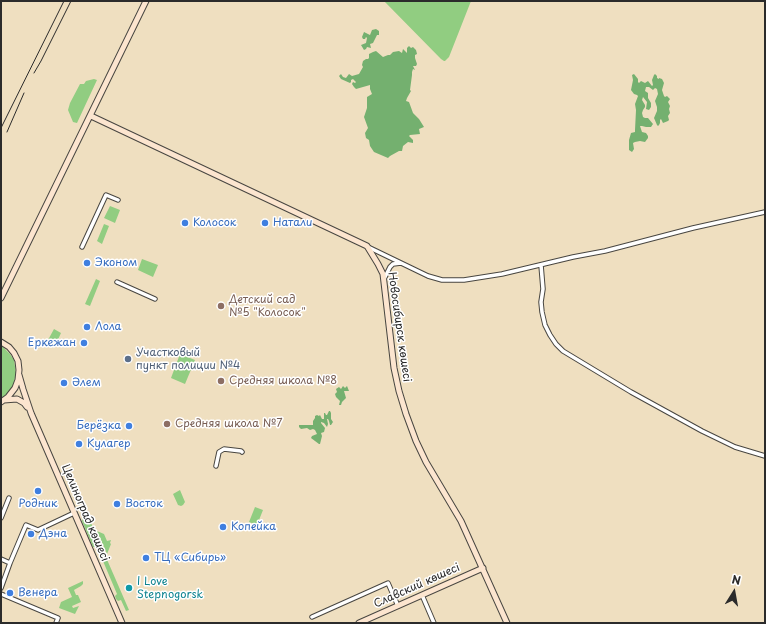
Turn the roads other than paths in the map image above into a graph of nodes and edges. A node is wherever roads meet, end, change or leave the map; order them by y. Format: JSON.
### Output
{"nodes":[{"id":1,"x":146,"y":1,"type":"edge"},
{"id":2,"x":91,"y":116,"type":"junction"},
{"id":3,"x":118,"y":200,"type":"dead end"},
{"id":4,"x":765,"y":212,"type":"edge"},
{"id":5,"x":367,"y":246,"type":"junction"},
{"id":6,"x":82,"y":248,"type":"dead end"},
{"id":7,"x":401,"y":263,"type":"junction"},
{"id":8,"x":541,"y":265,"type":"junction"},
{"id":9,"x":384,"y":280,"type":"junction"},
{"id":10,"x":117,"y":282,"type":"dead end"},
{"id":11,"x":1,"y":298,"type":"edge"},
{"id":12,"x":155,"y":299,"type":"dead end"},
{"id":13,"x":2,"y":342,"type":"edge"},
{"id":14,"x":19,"y":375,"type":"junction"},
{"id":15,"x":2,"y":401,"type":"edge"},
{"id":16,"x":30,"y":410,"type":"junction"},
{"id":17,"x":242,"y":452,"type":"dead end"},
{"id":18,"x":765,"y":456,"type":"edge"},
{"id":19,"x":216,"y":466,"type":"dead end"},
{"id":20,"x":9,"y":498,"type":"dead end"},
{"id":21,"x":74,"y":513,"type":"junction"},
{"id":22,"x":1,"y":518,"type":"edge"},
{"id":23,"x":1,"y":559,"type":"edge"},
{"id":24,"x":10,"y":563,"type":"junction"},
{"id":25,"x":483,"y":568,"type":"junction"},
{"id":26,"x":1,"y":588,"type":"edge"},
{"id":27,"x":1,"y":594,"type":"edge"},
{"id":28,"x":422,"y":595,"type":"junction"},
{"id":29,"x":398,"y":606,"type":"junction"},
{"id":30,"x":312,"y":616,"type":"dead end"},
{"id":31,"x":56,"y":623,"type":"edge"},
{"id":32,"x":122,"y":623,"type":"edge"},
{"id":33,"x":359,"y":623,"type":"edge"},
{"id":34,"x":434,"y":623,"type":"edge"},
{"id":35,"x":507,"y":623,"type":"edge"}],
"edges":[{"from":1,"to":2,"type":"main road"},
{"from":2,"to":5,"type":"main road"},
{"from":2,"to":11,"type":"main road"},
{"from":3,"to":6,"type":"street"},
{"from":4,"to":8,"type":"street"},
{"from":5,"to":7,"type":"street"},
{"from":5,"to":9,"type":"main road","name":"Новосибирск көшесі"},
{"from":7,"to":8,"type":"street"},
{"from":7,"to":9,"type":"street"},
{"from":8,"to":18,"type":"street"},
{"from":9,"to":25,"type":"main road","name":"Новосибирск көшесі"},
{"from":10,"to":12,"type":"street"},
{"from":13,"to":14,"type":"main road","name":"Целиноград көшесі"},
{"from":14,"to":15,"type":"main road"},
{"from":14,"to":16,"type":"main road","name":"Целиноград көшесі"},
{"from":15,"to":16,"type":"main road"},
{"from":16,"to":21,"type":"main road","name":"Целиноград көшесі"},
{"from":17,"to":19,"type":"street"},
{"from":20,"to":22,"type":"street"},
{"from":21,"to":24,"type":"street"},
{"from":21,"to":32,"type":"main road","name":"Целиноград көшесі"},
{"from":23,"to":24,"type":"street"},
{"from":24,"to":26,"type":"street"},
{"from":25,"to":28,"type":"main road","name":"Славский көшесі"},
{"from":25,"to":35,"type":"main road","name":"Новосибирск көшесі"},
{"from":27,"to":31,"type":"street"},
{"from":28,"to":29,"type":"main road","name":"Славский көшесі"},
{"from":28,"to":34,"type":"street"},
{"from":29,"to":30,"type":"street"},
{"from":29,"to":33,"type":"main road","name":"Славский көшесі"}]}
